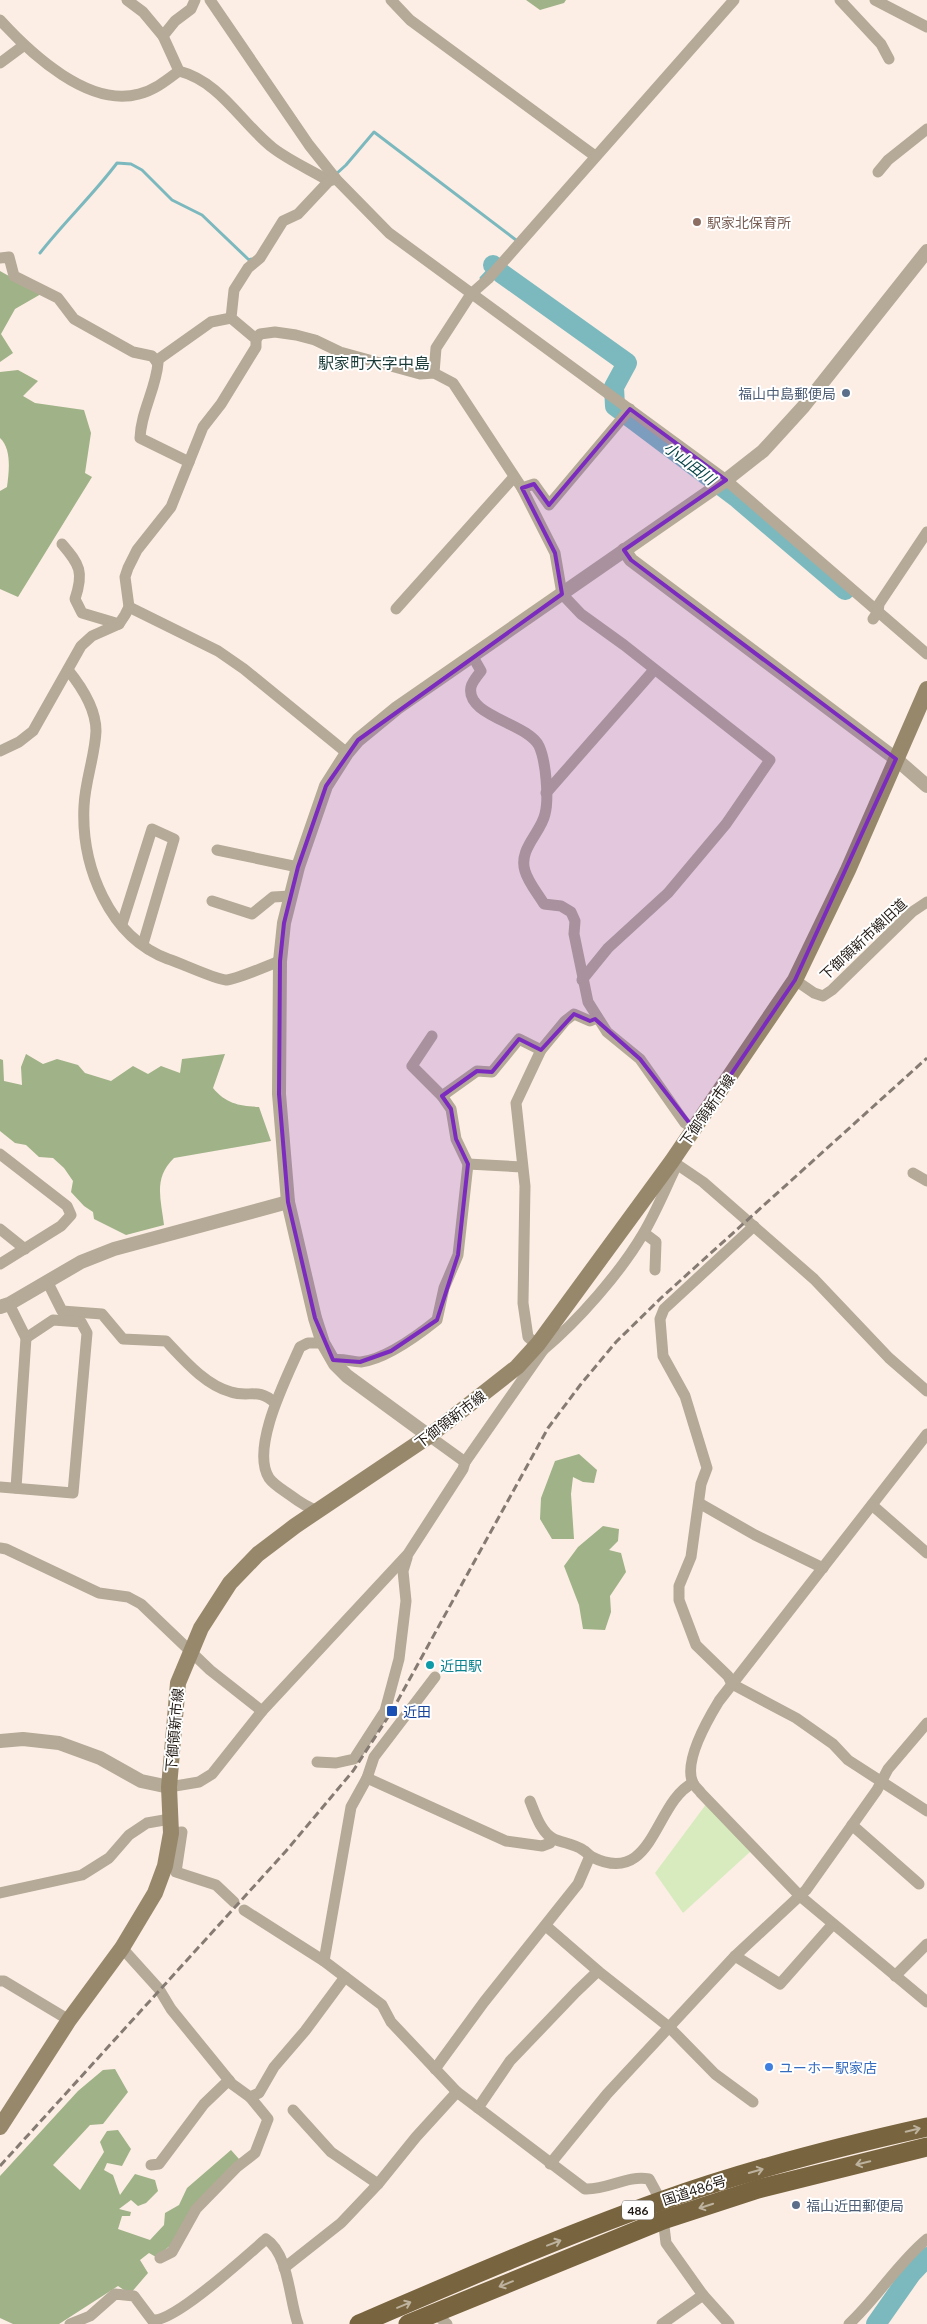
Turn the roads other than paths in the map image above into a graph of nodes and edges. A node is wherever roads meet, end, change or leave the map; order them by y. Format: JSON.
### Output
{"nodes":[{"id":1,"x":127,"y":0,"type":"edge"},
{"id":2,"x":195,"y":0,"type":"edge"},
{"id":3,"x":210,"y":0,"type":"edge"},
{"id":4,"x":391,"y":0,"type":"edge"},
{"id":5,"x":734,"y":0,"type":"edge"},
{"id":6,"x":840,"y":0,"type":"edge"},
{"id":7,"x":875,"y":0,"type":"edge"},
{"id":8,"x":0,"y":20,"type":"edge"},
{"id":9,"x":927,"y":27,"type":"edge"},
{"id":10,"x":163,"y":36,"type":"junction"},
{"id":11,"x":23,"y":46,"type":"junction"},
{"id":12,"x":889,"y":59,"type":"dead end"},
{"id":13,"x":0,"y":63,"type":"edge"},
{"id":14,"x":179,"y":71,"type":"junction"},
{"id":15,"x":927,"y":129,"type":"edge"},
{"id":16,"x":595,"y":156,"type":"junction"},
{"id":17,"x":878,"y":172,"type":"dead end"},
{"id":18,"x":333,"y":180,"type":"junction"},
{"id":19,"x":927,"y":252,"type":"edge"},
{"id":20,"x":0,"y":258,"type":"edge"},
{"id":21,"x":472,"y":294,"type":"junction"},
{"id":22,"x":231,"y":318,"type":"junction"},
{"id":23,"x":256,"y":339,"type":"junction"},
{"id":24,"x":156,"y":361,"type":"junction"},
{"id":25,"x":434,"y":373,"type":"junction"},
{"id":26,"x":630,"y":409,"type":"junction"},
{"id":27,"x":189,"y":462,"type":"junction"},
{"id":28,"x":514,"y":477,"type":"junction"},
{"id":29,"x":726,"y":480,"type":"junction"},
{"id":30,"x":522,"y":488,"type":"junction"},
{"id":31,"x":927,"y":532,"type":"edge"},
{"id":32,"x":62,"y":544,"type":"dead end"},
{"id":33,"x":624,"y":550,"type":"junction"},
{"id":34,"x":562,"y":594,"type":"junction"},
{"id":35,"x":129,"y":607,"type":"junction"},
{"id":36,"x":396,"y":610,"type":"dead end"},
{"id":37,"x":875,"y":615,"type":"junction"},
{"id":38,"x":119,"y":624,"type":"junction"},
{"id":39,"x":927,"y":654,"type":"edge"},
{"id":40,"x":473,"y":657,"type":"junction"},
{"id":41,"x":68,"y":670,"type":"junction"},
{"id":42,"x":654,"y":670,"type":"junction"},
{"id":43,"x":927,"y":689,"type":"edge"},
{"id":44,"x":0,"y":750,"type":"edge"},
{"id":45,"x":347,"y":753,"type":"junction"},
{"id":46,"x":896,"y":759,"type":"junction"},
{"id":47,"x":927,"y":786,"type":"edge"},
{"id":48,"x":546,"y":793,"type":"junction"},
{"id":49,"x":217,"y":850,"type":"dead end"},
{"id":50,"x":298,"y":867,"type":"junction"},
{"id":51,"x":290,"y":896,"type":"junction"},
{"id":52,"x":212,"y":901,"type":"dead end"},
{"id":53,"x":927,"y":902,"type":"edge"},
{"id":54,"x":122,"y":924,"type":"junction"},
{"id":55,"x":143,"y":944,"type":"junction"},
{"id":56,"x":280,"y":961,"type":"junction"},
{"id":57,"x":582,"y":980,"type":"junction"},
{"id":58,"x":794,"y":980,"type":"junction"},
{"id":59,"x":597,"y":1018,"type":"junction"},
{"id":60,"x":432,"y":1036,"type":"dead end"},
{"id":61,"x":541,"y":1050,"type":"junction"},
{"id":62,"x":442,"y":1096,"type":"junction"},
{"id":63,"x":694,"y":1129,"type":"junction"},
{"id":64,"x":0,"y":1154,"type":"edge"},
{"id":65,"x":672,"y":1161,"type":"junction"},
{"id":66,"x":468,"y":1164,"type":"junction"},
{"id":67,"x":522,"y":1166,"type":"junction"},
{"id":68,"x":913,"y":1173,"type":"dead end"},
{"id":69,"x":927,"y":1181,"type":"edge"},
{"id":70,"x":288,"y":1202,"type":"junction"},
{"id":71,"x":754,"y":1226,"type":"junction"},
{"id":72,"x":0,"y":1229,"type":"edge"},
{"id":73,"x":644,"y":1233,"type":"junction"},
{"id":74,"x":25,"y":1249,"type":"junction"},
{"id":75,"x":0,"y":1264,"type":"edge"},
{"id":76,"x":655,"y":1270,"type":"dead end"},
{"id":77,"x":47,"y":1281,"type":"junction"},
{"id":78,"x":4,"y":1305,"type":"edge"},
{"id":79,"x":26,"y":1338,"type":"junction"},
{"id":80,"x":323,"y":1343,"type":"junction"},
{"id":81,"x":540,"y":1347,"type":"junction"},
{"id":82,"x":333,"y":1360,"type":"junction"},
{"id":83,"x":927,"y":1391,"type":"edge"},
{"id":84,"x":275,"y":1403,"type":"junction"},
{"id":85,"x":927,"y":1434,"type":"edge"},
{"id":86,"x":429,"y":1436,"type":"junction"},
{"id":87,"x":465,"y":1462,"type":"junction"},
{"id":88,"x":0,"y":1487,"type":"edge"},
{"id":89,"x":16,"y":1488,"type":"junction"},
{"id":90,"x":699,"y":1503,"type":"junction"},
{"id":91,"x":872,"y":1505,"type":"junction"},
{"id":92,"x":316,"y":1510,"type":"junction"},
{"id":93,"x":0,"y":1548,"type":"edge"},
{"id":94,"x":408,"y":1554,"type":"junction"},
{"id":95,"x":927,"y":1554,"type":"edge"},
{"id":96,"x":823,"y":1568,"type":"junction"},
{"id":97,"x":191,"y":1652,"type":"junction"},
{"id":98,"x":435,"y":1677,"type":"dead end"},
{"id":99,"x":732,"y":1684,"type":"junction"},
{"id":100,"x":262,"y":1711,"type":"junction"},
{"id":101,"x":385,"y":1711,"type":"junction"},
{"id":102,"x":927,"y":1723,"type":"edge"},
{"id":103,"x":394,"y":1732,"type":"junction"},
{"id":104,"x":0,"y":1741,"type":"edge"},
{"id":105,"x":317,"y":1762,"type":"dead end"},
{"id":106,"x":367,"y":1778,"type":"junction"},
{"id":107,"x":882,"y":1780,"type":"junction"},
{"id":108,"x":693,"y":1783,"type":"junction"},
{"id":109,"x":169,"y":1787,"type":"junction"},
{"id":110,"x":530,"y":1801,"type":"dead end"},
{"id":111,"x":927,"y":1811,"type":"edge"},
{"id":112,"x":852,"y":1825,"type":"junction"},
{"id":113,"x":170,"y":1826,"type":"junction"},
{"id":114,"x":552,"y":1838,"type":"junction"},
{"id":115,"x":590,"y":1856,"type":"junction"},
{"id":116,"x":919,"y":1884,"type":"dead end"},
{"id":117,"x":0,"y":1893,"type":"edge"},
{"id":118,"x":800,"y":1896,"type":"junction"},
{"id":119,"x":234,"y":1902,"type":"dead end"},
{"id":120,"x":244,"y":1910,"type":"dead end"},
{"id":121,"x":832,"y":1925,"type":"junction"},
{"id":122,"x":546,"y":1926,"type":"junction"},
{"id":123,"x":927,"y":1944,"type":"edge"},
{"id":124,"x":122,"y":1948,"type":"junction"},
{"id":125,"x":735,"y":1956,"type":"junction"},
{"id":126,"x":324,"y":1961,"type":"junction"},
{"id":127,"x":598,"y":1971,"type":"junction"},
{"id":128,"x":345,"y":1976,"type":"junction"},
{"id":129,"x":895,"y":1976,"type":"junction"},
{"id":130,"x":0,"y":1981,"type":"edge"},
{"id":131,"x":927,"y":2002,"type":"edge"},
{"id":132,"x":69,"y":2020,"type":"junction"},
{"id":133,"x":669,"y":2027,"type":"junction"},
{"id":134,"x":435,"y":2069,"type":"junction"},
{"id":135,"x":229,"y":2080,"type":"junction"},
{"id":136,"x":457,"y":2092,"type":"junction"},
{"id":137,"x":250,"y":2097,"type":"junction"},
{"id":138,"x":753,"y":2102,"type":"dead end"},
{"id":139,"x":478,"y":2108,"type":"junction"},
{"id":140,"x":293,"y":2110,"type":"dead end"},
{"id":141,"x":0,"y":2127,"type":"edge"},
{"id":142,"x":927,"y":2127,"type":"edge"},
{"id":143,"x":927,"y":2146,"type":"edge"},
{"id":144,"x":550,"y":2164,"type":"junction"},
{"id":145,"x":151,"y":2165,"type":"dead end"},
{"id":146,"x":378,"y":2184,"type":"junction"},
{"id":147,"x":661,"y":2201,"type":"junction"},
{"id":148,"x":663,"y":2220,"type":"junction"},
{"id":149,"x":927,"y":2239,"type":"edge"},
{"id":150,"x":160,"y":2258,"type":"dead end"},
{"id":151,"x":284,"y":2268,"type":"junction"},
{"id":152,"x":703,"y":2295,"type":"junction"},
{"id":153,"x":441,"y":2318,"type":"edge"},
{"id":154,"x":70,"y":2324,"type":"edge"},
{"id":155,"x":298,"y":2324,"type":"edge"},
{"id":156,"x":359,"y":2324,"type":"edge"},
{"id":157,"x":408,"y":2324,"type":"edge"},
{"id":158,"x":662,"y":2324,"type":"edge"},
{"id":159,"x":729,"y":2324,"type":"edge"},
{"id":160,"x":849,"y":2324,"type":"edge"}],
"edges":[{"from":1,"to":10,"type":"street"},
{"from":2,"to":10,"type":"street"},
{"from":3,"to":18,"type":"street"},
{"from":4,"to":16,"type":"street"},
{"from":5,"to":16,"type":"street"},
{"from":6,"to":12,"type":"street"},
{"from":7,"to":9,"type":"street"},
{"from":8,"to":11,"type":"street"},
{"from":10,"to":14,"type":"street"},
{"from":11,"to":13,"type":"street"},
{"from":11,"to":14,"type":"street"},
{"from":14,"to":18,"type":"street"},
{"from":15,"to":17,"type":"street"},
{"from":16,"to":21,"type":"street"},
{"from":18,"to":21,"type":"street"},
{"from":18,"to":22,"type":"street"},
{"from":19,"to":29,"type":"street"},
{"from":20,"to":24,"type":"street"},
{"from":21,"to":25,"type":"street"},
{"from":21,"to":26,"type":"street"},
{"from":22,"to":23,"type":"street"},
{"from":22,"to":24,"type":"street"},
{"from":23,"to":25,"type":"street"},
{"from":23,"to":27,"type":"street"},
{"from":24,"to":27,"type":"street"},
{"from":25,"to":28,"type":"street"},
{"from":26,"to":29,"type":"street"},
{"from":26,"to":30,"type":"street"},
{"from":27,"to":35,"type":"street"},
{"from":28,"to":30,"type":"street"},
{"from":28,"to":36,"type":"street"},
{"from":29,"to":33,"type":"street"},
{"from":29,"to":37,"type":"street"},
{"from":30,"to":34,"type":"street"},
{"from":31,"to":37,"type":"street"},
{"from":32,"to":38,"type":"street"},
{"from":33,"to":34,"type":"street"},
{"from":33,"to":46,"type":"street"},
{"from":34,"to":40,"type":"street"},
{"from":34,"to":42,"type":"street"},
{"from":35,"to":38,"type":"street"},
{"from":35,"to":45,"type":"street"},
{"from":37,"to":39,"type":"street"},
{"from":38,"to":41,"type":"street"},
{"from":40,"to":45,"type":"street"},
{"from":40,"to":48,"type":"street"},
{"from":41,"to":44,"type":"street"},
{"from":41,"to":54,"type":"street"},
{"from":42,"to":48,"type":"street"},
{"from":42,"to":57,"type":"street"},
{"from":43,"to":46,"type":"main road","name":"下御領新市線"},
{"from":45,"to":50,"type":"street"},
{"from":46,"to":47,"type":"street"},
{"from":46,"to":58,"type":"main road","name":"下御領新市線"},
{"from":48,"to":57,"type":"street"},
{"from":49,"to":50,"type":"street"},
{"from":50,"to":51,"type":"street"},
{"from":51,"to":52,"type":"street"},
{"from":51,"to":56,"type":"street"},
{"from":53,"to":58,"type":"street","name":"下御領新市線旧道"},
{"from":54,"to":55,"type":"street"},
{"from":54,"to":55,"type":"street"},
{"from":55,"to":56,"type":"street"},
{"from":56,"to":70,"type":"street"},
{"from":57,"to":59,"type":"street"},
{"from":58,"to":63,"type":"main road","name":"下御領新市線"},
{"from":59,"to":61,"type":"street"},
{"from":59,"to":63,"type":"street"},
{"from":60,"to":62,"type":"street"},
{"from":61,"to":62,"type":"street"},
{"from":61,"to":67,"type":"street"},
{"from":62,"to":66,"type":"street"},
{"from":63,"to":65,"type":"main road","name":"下御領新市線"},
{"from":64,"to":74,"type":"street"},
{"from":65,"to":71,"type":"street"},
{"from":65,"to":73,"type":"street"},
{"from":65,"to":81,"type":"main road","name":"下御領新市線"},
{"from":66,"to":67,"type":"street"},
{"from":66,"to":82,"type":"street"},
{"from":67,"to":81,"type":"street"},
{"from":68,"to":69,"type":"street"},
{"from":70,"to":77,"type":"street"},
{"from":70,"to":80,"type":"street"},
{"from":71,"to":83,"type":"street"},
{"from":71,"to":90,"type":"street"},
{"from":72,"to":74,"type":"street"},
{"from":73,"to":76,"type":"street"},
{"from":73,"to":81,"type":"street"},
{"from":74,"to":75,"type":"street"},
{"from":77,"to":78,"type":"street"},
{"from":77,"to":84,"type":"street"},
{"from":78,"to":79,"type":"street"},
{"from":79,"to":89,"type":"street"},
{"from":79,"to":89,"type":"street"},
{"from":80,"to":82,"type":"street"},
{"from":80,"to":84,"type":"street"},
{"from":81,"to":86,"type":"main road","name":"下御領新市線"},
{"from":81,"to":87,"type":"street"},
{"from":82,"to":86,"type":"street"},
{"from":84,"to":92,"type":"street"},
{"from":85,"to":91,"type":"street"},
{"from":86,"to":87,"type":"street"},
{"from":86,"to":92,"type":"main road","name":"下御領新市線"},
{"from":87,"to":94,"type":"street"},
{"from":88,"to":89,"type":"street"},
{"from":90,"to":96,"type":"street"},
{"from":90,"to":99,"type":"street"},
{"from":91,"to":95,"type":"street"},
{"from":91,"to":96,"type":"street"},
{"from":92,"to":97,"type":"main road","name":"下御領新市線"},
{"from":93,"to":97,"type":"street"},
{"from":94,"to":100,"type":"street"},
{"from":94,"to":101,"type":"street"},
{"from":96,"to":99,"type":"street"},
{"from":97,"to":100,"type":"street"},
{"from":97,"to":109,"type":"main road","name":"下御領新市線"},
{"from":98,"to":103,"type":"street"},
{"from":99,"to":107,"type":"street"},
{"from":99,"to":108,"type":"street"},
{"from":100,"to":109,"type":"street"},
{"from":101,"to":103,"type":"street"},
{"from":101,"to":105,"type":"street"},
{"from":102,"to":107,"type":"street"},
{"from":103,"to":106,"type":"street"},
{"from":104,"to":109,"type":"street"},
{"from":106,"to":114,"type":"street"},
{"from":106,"to":126,"type":"street"},
{"from":107,"to":111,"type":"street"},
{"from":107,"to":112,"type":"street"},
{"from":108,"to":115,"type":"street"},
{"from":108,"to":118,"type":"street"},
{"from":109,"to":113,"type":"main road","name":"下御領新市線"},
{"from":110,"to":114,"type":"street"},
{"from":112,"to":116,"type":"street"},
{"from":112,"to":118,"type":"street"},
{"from":113,"to":117,"type":"street"},
{"from":113,"to":119,"type":"street"},
{"from":113,"to":124,"type":"main road","name":"下御領新市線"},
{"from":114,"to":115,"type":"street"},
{"from":115,"to":122,"type":"street"},
{"from":118,"to":121,"type":"street"},
{"from":118,"to":125,"type":"street"},
{"from":120,"to":126,"type":"street"},
{"from":121,"to":125,"type":"street"},
{"from":121,"to":129,"type":"street"},
{"from":122,"to":127,"type":"street"},
{"from":122,"to":134,"type":"street"},
{"from":123,"to":129,"type":"street"},
{"from":124,"to":132,"type":"main road","name":"下御領新市線"},
{"from":124,"to":135,"type":"street"},
{"from":125,"to":133,"type":"street"},
{"from":126,"to":128,"type":"street"},
{"from":127,"to":133,"type":"street"},
{"from":127,"to":139,"type":"street"},
{"from":128,"to":134,"type":"street"},
{"from":128,"to":137,"type":"street"},
{"from":129,"to":131,"type":"street"},
{"from":130,"to":132,"type":"street"},
{"from":132,"to":141,"type":"main road","name":"下御領新市線"},
{"from":133,"to":138,"type":"street"},
{"from":133,"to":144,"type":"street"},
{"from":134,"to":136,"type":"street"},
{"from":135,"to":137,"type":"street"},
{"from":135,"to":145,"type":"street"},
{"from":136,"to":139,"type":"street"},
{"from":136,"to":146,"type":"street"},
{"from":137,"to":150,"type":"street"},
{"from":139,"to":144,"type":"street"},
{"from":140,"to":146,"type":"street"},
{"from":147,"to":142,"type":"highway","name":"国道486号","number":"486","one_way":true},
{"from":143,"to":148,"type":"highway","name":"国道486号","number":"486","one_way":true},
{"from":144,"to":147,"type":"street"},
{"from":146,"to":151,"type":"street"},
{"from":147,"to":148,"type":"street"},
{"from":156,"to":147,"type":"highway","name":"国道486号","number":"486","one_way":true},
{"from":148,"to":152,"type":"street"},
{"from":148,"to":153,"type":"highway","name":"国道486号","number":"486","one_way":true},
{"from":149,"to":160,"type":"street"},
{"from":151,"to":154,"type":"street"},
{"from":151,"to":155,"type":"street"},
{"from":152,"to":158,"type":"street"},
{"from":152,"to":159,"type":"street"},
{"from":153,"to":157,"type":"highway","name":"国道486号","number":"486"}]}
